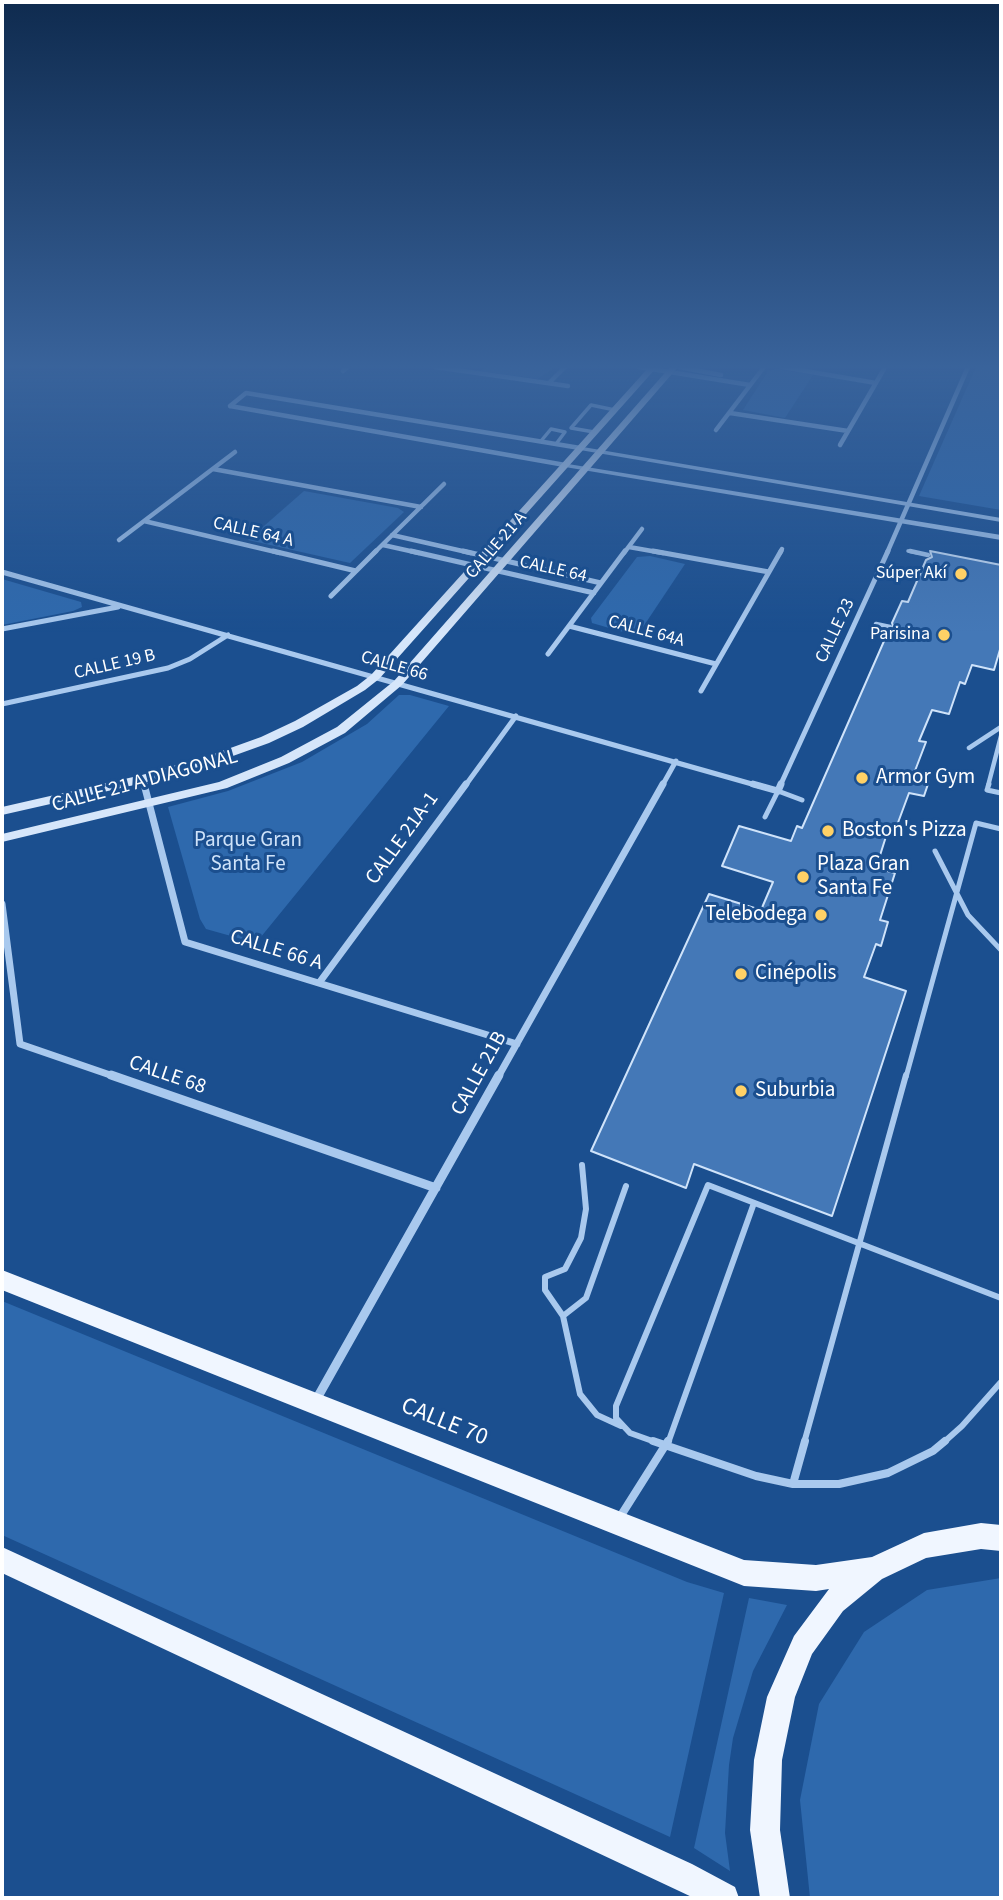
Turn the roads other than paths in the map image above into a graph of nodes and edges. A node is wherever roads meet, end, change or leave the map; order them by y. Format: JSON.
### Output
{"nodes":[{"id":1,"x":230,"y":456,"type":"edge"},
{"id":2,"x":512,"y":456,"type":"edge"},
{"id":3,"x":573,"y":456,"type":"edge"},
{"id":4,"x":596,"y":456,"type":"edge"},
{"id":5,"x":627,"y":456,"type":"edge"},
{"id":6,"x":930,"y":456,"type":"edge"},
{"id":7,"x":565,"y":465,"type":"junction"},
{"id":8,"x":586,"y":468,"type":"junction"},
{"id":9,"x":213,"y":469,"type":"junction"},
{"id":10,"x":444,"y":484,"type":"dead end"},
{"id":11,"x":909,"y":504,"type":"junction"},
{"id":12,"x":421,"y":508,"type":"junction"},
{"id":13,"x":1001,"y":520,"type":"edge"},
{"id":14,"x":902,"y":521,"type":"junction"},
{"id":15,"x":144,"y":522,"type":"junction"},
{"id":16,"x":642,"y":529,"type":"dead end"},
{"id":17,"x":392,"y":536,"type":"junction"},
{"id":18,"x":1001,"y":538,"type":"edge"},
{"id":19,"x":119,"y":540,"type":"dead end"},
{"id":20,"x":383,"y":545,"type":"junction"},
{"id":21,"x":629,"y":547,"type":"junction"},
{"id":22,"x":782,"y":549,"type":"dead end"},
{"id":23,"x":908,"y":551,"type":"dead end"},
{"id":24,"x":928,"y":555,"type":"dead end"},
{"id":25,"x":483,"y":556,"type":"junction"},
{"id":26,"x":504,"y":561,"type":"junction"},
{"id":27,"x":475,"y":566,"type":"junction"},
{"id":28,"x":356,"y":571,"type":"junction"},
{"id":29,"x":496,"y":571,"type":"junction"},
{"id":30,"x":2,"y":572,"type":"edge"},
{"id":31,"x":769,"y":572,"type":"junction"},
{"id":32,"x":601,"y":583,"type":"junction"},
{"id":33,"x":594,"y":593,"type":"junction"},
{"id":34,"x":331,"y":596,"type":"dead end"},
{"id":35,"x":122,"y":606,"type":"junction"},
{"id":36,"x":876,"y":624,"type":"dead end"},
{"id":37,"x":569,"y":626,"type":"junction"},
{"id":38,"x":890,"y":627,"type":"dead end"},
{"id":39,"x":2,"y":629,"type":"edge"},
{"id":40,"x":228,"y":635,"type":"junction"},
{"id":41,"x":548,"y":654,"type":"dead end"},
{"id":42,"x":716,"y":664,"type":"junction"},
{"id":43,"x":376,"y":677,"type":"junction"},
{"id":44,"x":398,"y":683,"type":"junction"},
{"id":45,"x":701,"y":691,"type":"dead end"},
{"id":46,"x":2,"y":704,"type":"edge"},
{"id":47,"x":516,"y":716,"type":"junction"},
{"id":48,"x":1001,"y":727,"type":"edge"},
{"id":49,"x":1001,"y":736,"type":"edge"},
{"id":50,"x":969,"y":748,"type":"dead end"},
{"id":51,"x":676,"y":761,"type":"junction"},
{"id":52,"x":143,"y":779,"type":"junction"},
{"id":53,"x":778,"y":791,"type":"junction"},
{"id":54,"x":1001,"y":793,"type":"edge"},
{"id":55,"x":802,"y":800,"type":"dead end"},
{"id":56,"x":150,"y":804,"type":"junction"},
{"id":57,"x":2,"y":811,"type":"edge"},
{"id":58,"x":765,"y":817,"type":"dead end"},
{"id":59,"x":1001,"y":829,"type":"edge"},
{"id":60,"x":2,"y":838,"type":"edge"},
{"id":61,"x":935,"y":851,"type":"dead end"},
{"id":62,"x":957,"y":894,"type":"junction"},
{"id":63,"x":2,"y":904,"type":"edge"},
{"id":64,"x":1001,"y":950,"type":"edge"},
{"id":65,"x":6,"y":975,"type":"edge"},
{"id":66,"x":319,"y":983,"type":"junction"},
{"id":67,"x":517,"y":1044,"type":"junction"},
{"id":68,"x":582,"y":1165,"type":"dead end"},
{"id":69,"x":626,"y":1186,"type":"dead end"},
{"id":70,"x":436,"y":1188,"type":"junction"},
{"id":71,"x":754,"y":1203,"type":"junction"},
{"id":72,"x":860,"y":1244,"type":"junction"},
{"id":73,"x":2,"y":1280,"type":"edge"},
{"id":74,"x":1001,"y":1298,"type":"edge"},
{"id":75,"x":563,"y":1316,"type":"junction"},
{"id":76,"x":1001,"y":1382,"type":"edge"},
{"id":77,"x":314,"y":1404,"type":"junction"},
{"id":78,"x":621,"y":1426,"type":"junction"},
{"id":79,"x":666,"y":1447,"type":"junction"},
{"id":80,"x":793,"y":1483,"type":"junction"},
{"id":81,"x":616,"y":1523,"type":"junction"},
{"id":82,"x":995,"y":1533,"type":"edge"},
{"id":83,"x":2,"y":1560,"type":"edge"},
{"id":84,"x":873,"y":1570,"type":"junction"},
{"id":85,"x":724,"y":1898,"type":"edge"},
{"id":86,"x":775,"y":1898,"type":"edge"}],
"edges":[{"from":1,"to":9,"type":"street"},
{"from":2,"to":7,"type":"street"},
{"from":3,"to":7,"type":"main road","name":"CALLE 21 A"},
{"from":4,"to":8,"type":"main road","name":"CALLE 21 A"},
{"from":5,"to":11,"type":"street"},
{"from":6,"to":11,"type":"street","name":"CALLE 23"},
{"from":7,"to":8,"type":"street"},
{"from":7,"to":25,"type":"main road","name":"CALLE 21 A"},
{"from":8,"to":14,"type":"street"},
{"from":8,"to":26,"type":"main road","name":"CALLE 21 A"},
{"from":9,"to":12,"type":"street"},
{"from":9,"to":15,"type":"street"},
{"from":10,"to":12,"type":"street"},
{"from":11,"to":13,"type":"street"},
{"from":11,"to":14,"type":"street","name":"CALLE 23"},
{"from":12,"to":17,"type":"street"},
{"from":14,"to":18,"type":"street"},
{"from":14,"to":53,"type":"street","name":"CALLE 23"},
{"from":15,"to":19,"type":"street"},
{"from":15,"to":28,"type":"street","name":"CALLE 64 A"},
{"from":16,"to":21,"type":"street"},
{"from":17,"to":20,"type":"street"},
{"from":17,"to":25,"type":"street","name":"CALLE 64"},
{"from":20,"to":27,"type":"street","name":"CALLE 64"},
{"from":20,"to":28,"type":"street"},
{"from":21,"to":31,"type":"street"},
{"from":21,"to":32,"type":"street"},
{"from":22,"to":31,"type":"street"},
{"from":23,"to":24,"type":"lane"},
{"from":25,"to":26,"type":"street","name":"CALLE 64"},
{"from":25,"to":27,"type":"main road","name":"CALLE 21 A"},
{"from":26,"to":29,"type":"main road","name":"CALLE 21 A"},
{"from":26,"to":32,"type":"street","name":"CALLE 64"},
{"from":27,"to":29,"type":"street","name":"CALLE 64"},
{"from":27,"to":43,"type":"main road","name":"CALLE 21 A"},
{"from":28,"to":34,"type":"street"},
{"from":29,"to":33,"type":"street","name":"CALLE 64"},
{"from":29,"to":44,"type":"main road","name":"CALLE 21 A"},
{"from":30,"to":35,"type":"street","name":"CALLE 66"},
{"from":31,"to":42,"type":"street"},
{"from":32,"to":33,"type":"street"},
{"from":33,"to":37,"type":"street"},
{"from":35,"to":39,"type":"street"},
{"from":35,"to":40,"type":"street","name":"CALLE 66"},
{"from":36,"to":38,"type":"lane"},
{"from":37,"to":41,"type":"street"},
{"from":37,"to":42,"type":"street","name":"CALLE 64A"},
{"from":40,"to":43,"type":"street","name":"CALLE 66"},
{"from":40,"to":46,"type":"street","name":"CALLE 19 B"},
{"from":42,"to":45,"type":"street"},
{"from":43,"to":44,"type":"street","name":"CALLE 66"},
{"from":43,"to":52,"type":"main road","name":"CALLE 21 A DIAGONAL"},
{"from":44,"to":47,"type":"street","name":"CALLE 66"},
{"from":44,"to":56,"type":"main road","name":"CALLE 21 A DIAGONAL"},
{"from":47,"to":51,"type":"street","name":"CALLE 66"},
{"from":47,"to":66,"type":"street","name":"CALLE 21A-1"},
{"from":48,"to":50,"type":"lane"},
{"from":49,"to":54,"type":"lane"},
{"from":51,"to":53,"type":"street","name":"CALLE 66"},
{"from":51,"to":67,"type":"street","name":"CALLE 21B"},
{"from":52,"to":56,"type":"street","name":"CALLE 66 A"},
{"from":52,"to":57,"type":"main road","name":"CALLE 21 A DIAGONAL"},
{"from":53,"to":55,"type":"lane"},
{"from":53,"to":58,"type":"lane"},
{"from":56,"to":60,"type":"main road","name":"CALLE 21 A DIAGONAL"},
{"from":56,"to":66,"type":"street","name":"CALLE 66 A"},
{"from":59,"to":62,"type":"lane"},
{"from":61,"to":62,"type":"lane"},
{"from":62,"to":64,"type":"lane"},
{"from":62,"to":72,"type":"lane"},
{"from":63,"to":65,"type":"street","name":"CALLE 68"},
{"from":65,"to":70,"type":"street","name":"CALLE 68"},
{"from":66,"to":67,"type":"street","name":"CALLE 66 A"},
{"from":67,"to":70,"type":"street","name":"CALLE 21B"},
{"from":68,"to":75,"type":"lane"},
{"from":69,"to":75,"type":"lane"},
{"from":70,"to":77,"type":"street","name":"CALLE 21B"},
{"from":71,"to":72,"type":"lane"},
{"from":71,"to":78,"type":"lane"},
{"from":71,"to":79,"type":"lane"},
{"from":72,"to":74,"type":"lane"},
{"from":72,"to":80,"type":"lane"},
{"from":73,"to":77,"type":"main road","name":"CALLE 70"},
{"from":75,"to":78,"type":"lane"},
{"from":76,"to":80,"type":"lane"},
{"from":77,"to":81,"type":"main road","name":"CALLE 70"},
{"from":78,"to":79,"type":"lane"},
{"from":79,"to":80,"type":"lane"},
{"from":79,"to":81,"type":"lane"},
{"from":81,"to":84,"type":"main road","name":"CALLE 70"},
{"from":82,"to":84,"type":"main road"},
{"from":83,"to":85,"type":"main road"},
{"from":84,"to":86,"type":"main road"}]}
